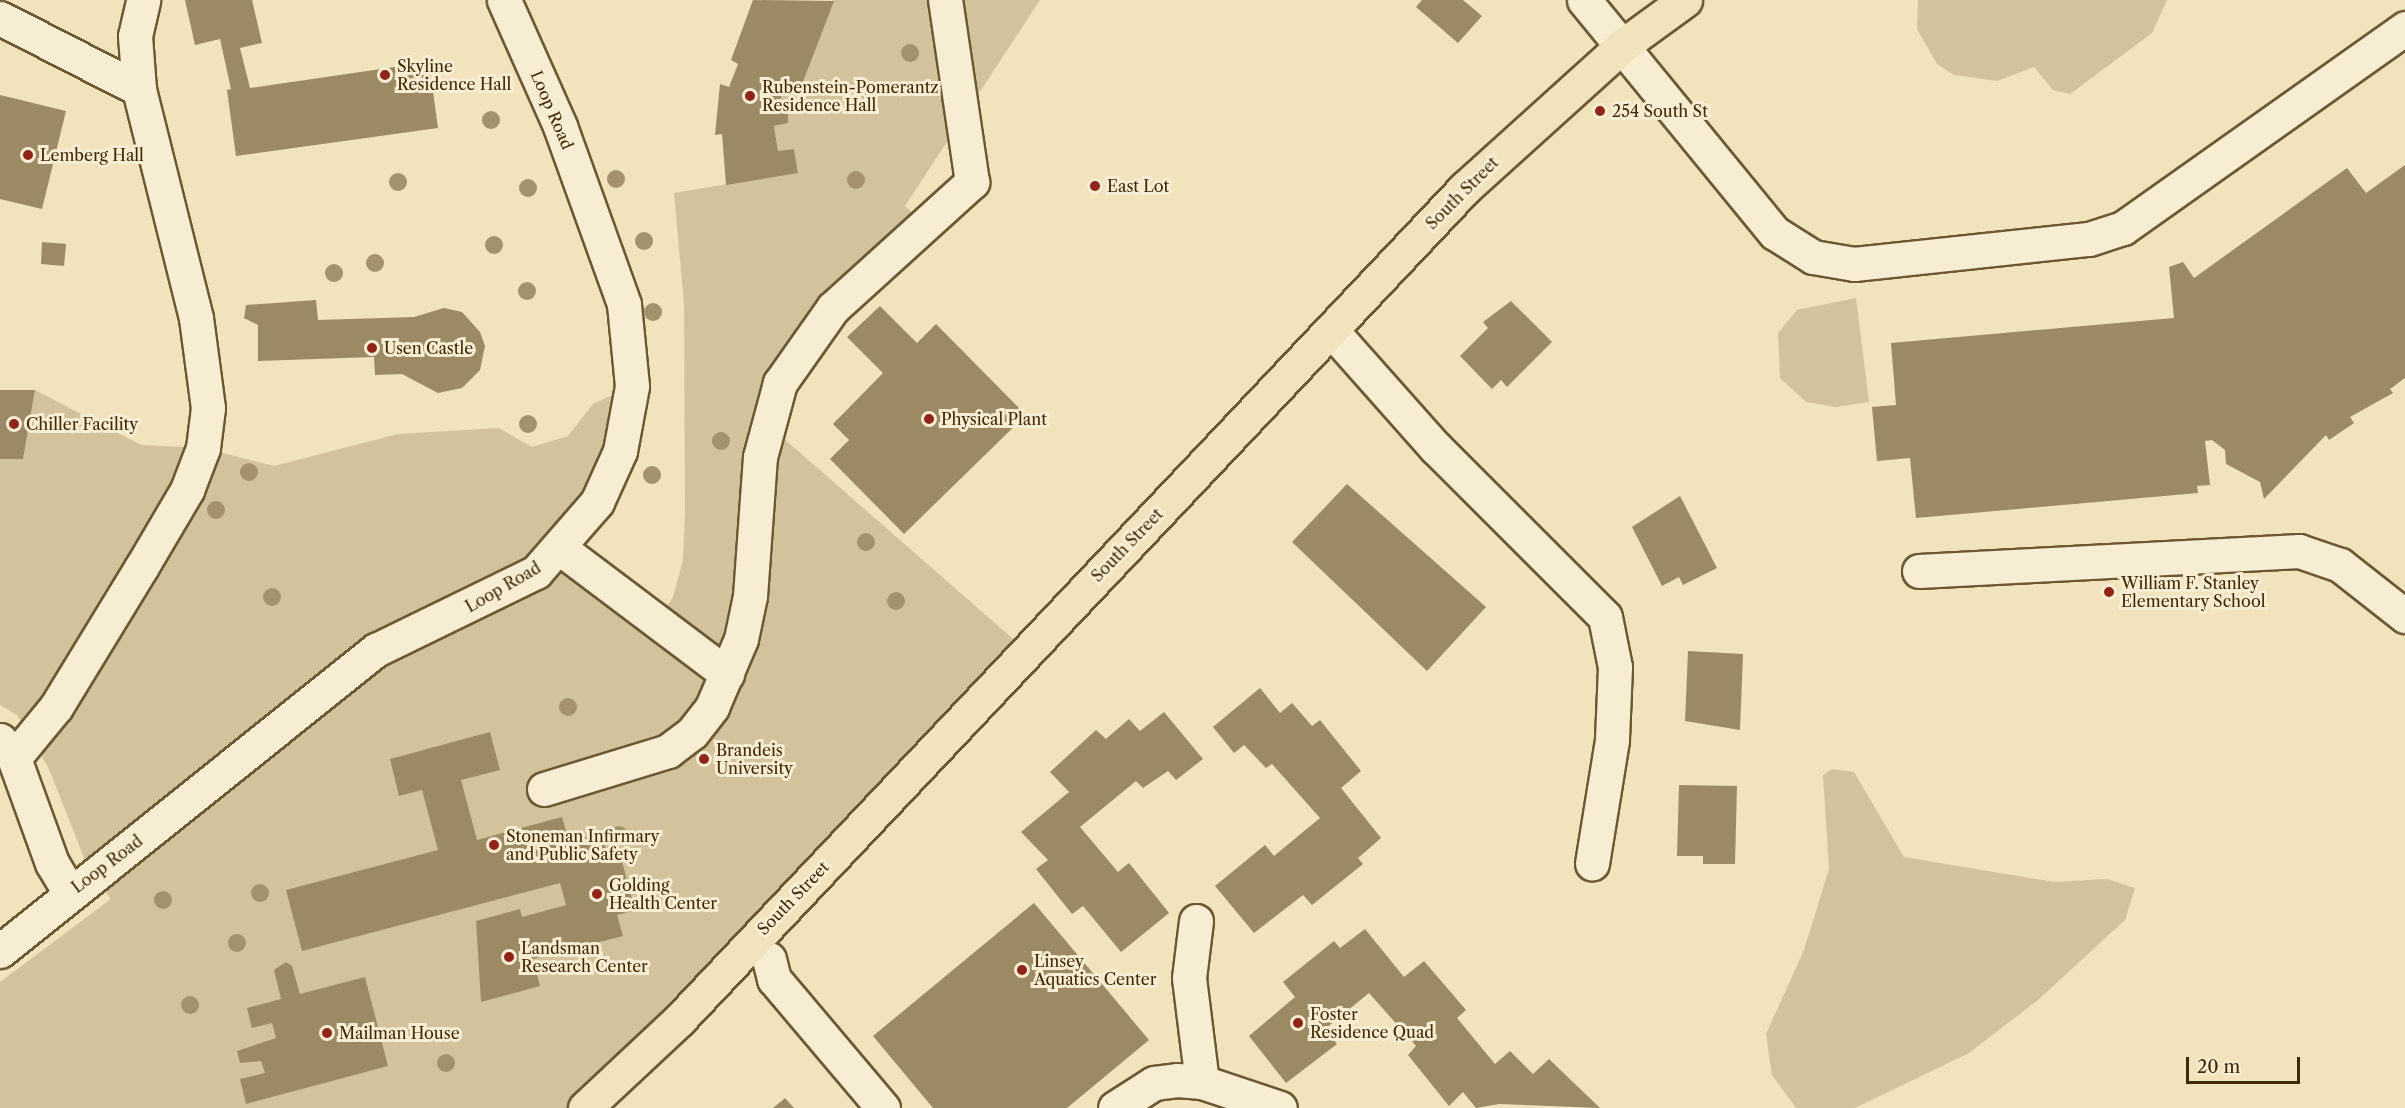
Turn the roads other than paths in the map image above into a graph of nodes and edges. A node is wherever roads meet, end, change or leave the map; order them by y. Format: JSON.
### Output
{"nodes":[{"id":1,"x":143,"y":0,"type":"edge"},
{"id":2,"x":504,"y":0,"type":"edge"},
{"id":3,"x":945,"y":0,"type":"edge"},
{"id":4,"x":1584,"y":0,"type":"edge"},
{"id":5,"x":1685,"y":0,"type":"edge"},
{"id":6,"x":0,"y":18,"type":"edge"},
{"id":7,"x":2405,"y":28,"type":"edge"},
{"id":8,"x":1622,"y":46,"type":"junction"},
{"id":9,"x":139,"y":89,"type":"junction"},
{"id":10,"x":1331,"y":330,"type":"junction"},
{"id":11,"x":561,"y":549,"type":"junction"},
{"id":12,"x":1919,"y":571,"type":"dead end"},
{"id":13,"x":2405,"y":616,"type":"edge"},
{"id":14,"x":728,"y":674,"type":"junction"},
{"id":15,"x":7,"y":749,"type":"edge"},
{"id":16,"x":543,"y":789,"type":"dead end"},
{"id":17,"x":1592,"y":862,"type":"dead end"},
{"id":18,"x":70,"y":893,"type":"junction"},
{"id":19,"x":1196,"y":921,"type":"dead end"},
{"id":20,"x":0,"y":951,"type":"edge"},
{"id":21,"x":769,"y":959,"type":"dead end"},
{"id":22,"x":1202,"y":1082,"type":"junction"},
{"id":23,"x":585,"y":1108,"type":"edge"},
{"id":24,"x":884,"y":1108,"type":"edge"},
{"id":25,"x":1115,"y":1108,"type":"edge"},
{"id":26,"x":1280,"y":1108,"type":"edge"}],
"edges":[{"from":1,"to":9,"type":"street"},
{"from":2,"to":11,"type":"street","name":"Loop Road"},
{"from":3,"to":14,"type":"street"},
{"from":4,"to":8,"type":"street"},
{"from":5,"to":8,"type":"main road","name":"South Street"},
{"from":6,"to":9,"type":"street"},
{"from":7,"to":8,"type":"street"},
{"from":8,"to":10,"type":"main road","name":"South Street"},
{"from":9,"to":15,"type":"street"},
{"from":10,"to":17,"type":"street"},
{"from":10,"to":23,"type":"main road","name":"South Street"},
{"from":11,"to":14,"type":"street"},
{"from":11,"to":18,"type":"street","name":"Loop Road"},
{"from":12,"to":13,"type":"street"},
{"from":14,"to":16,"type":"street"},
{"from":15,"to":18,"type":"street"},
{"from":18,"to":20,"type":"street","name":"Loop Road"},
{"from":19,"to":22,"type":"street"},
{"from":21,"to":24,"type":"street"},
{"from":22,"to":25,"type":"street"},
{"from":22,"to":26,"type":"street"}]}
